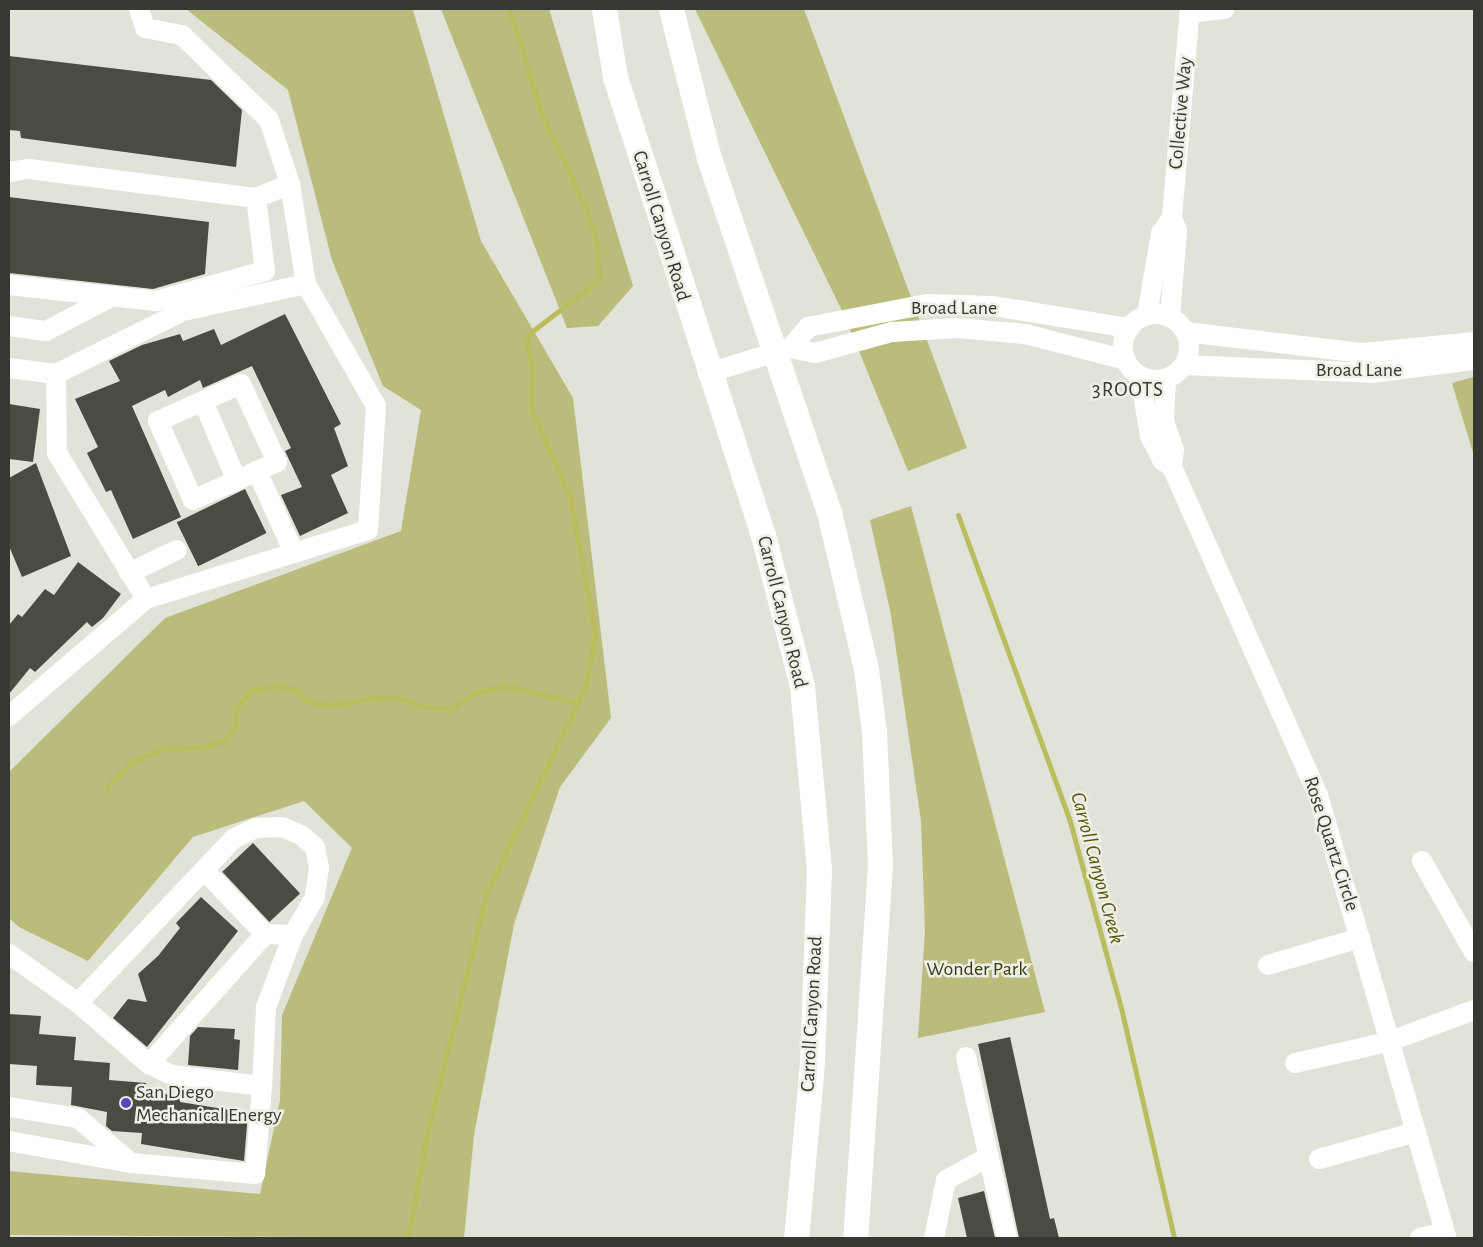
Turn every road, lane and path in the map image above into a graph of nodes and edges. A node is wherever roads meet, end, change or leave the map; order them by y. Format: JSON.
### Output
{"nodes":[{"id":1,"x":139,"y":9,"type":"edge"},
{"id":2,"x":604,"y":9,"type":"edge"},
{"id":3,"x":671,"y":9,"type":"edge"},
{"id":4,"x":1225,"y":9,"type":"edge"},
{"id":5,"x":1190,"y":11,"type":"edge"},
{"id":6,"x":9,"y":172,"type":"edge"},
{"id":7,"x":290,"y":184,"type":"junction"},
{"id":8,"x":256,"y":198,"type":"junction"},
{"id":9,"x":1172,"y":217,"type":"junction"},
{"id":10,"x":306,"y":284,"type":"junction"},
{"id":11,"x":9,"y":285,"type":"edge"},
{"id":12,"x":113,"y":296,"type":"junction"},
{"id":13,"x":1148,"y":315,"type":"junction"},
{"id":14,"x":1170,"y":317,"type":"junction"},
{"id":15,"x":9,"y":326,"type":"edge"},
{"id":16,"x":1129,"y":328,"type":"junction"},
{"id":17,"x":1186,"y":332,"type":"junction"},
{"id":18,"x":1474,"y":342,"type":"edge"},
{"id":19,"x":782,"y":351,"type":"junction"},
{"id":20,"x":1126,"y":360,"type":"junction"},
{"id":21,"x":1474,"y":360,"type":"edge"},
{"id":22,"x":1184,"y":365,"type":"junction"},
{"id":23,"x":9,"y":368,"type":"edge"},
{"id":24,"x":708,"y":373,"type":"junction"},
{"id":25,"x":56,"y":374,"type":"junction"},
{"id":26,"x":1140,"y":377,"type":"junction"},
{"id":27,"x":1166,"y":379,"type":"junction"},
{"id":28,"x":203,"y":401,"type":"junction"},
{"id":29,"x":1172,"y":466,"type":"junction"},
{"id":30,"x":257,"y":471,"type":"junction"},
{"id":31,"x":237,"y":480,"type":"junction"},
{"id":32,"x":177,"y":550,"type":"dead end"},
{"id":33,"x":294,"y":553,"type":"junction"},
{"id":34,"x":129,"y":573,"type":"junction"},
{"id":35,"x":146,"y":599,"type":"junction"},
{"id":36,"x":9,"y":716,"type":"edge"},
{"id":37,"x":1422,"y":861,"type":"dead end"},
{"id":38,"x":204,"y":870,"type":"junction"},
{"id":39,"x":265,"y":934,"type":"junction"},
{"id":40,"x":293,"y":935,"type":"junction"},
{"id":41,"x":1360,"y":938,"type":"junction"},
{"id":42,"x":1474,"y":952,"type":"edge"},
{"id":43,"x":9,"y":954,"type":"edge"},
{"id":44,"x":1268,"y":965,"type":"dead end"},
{"id":45,"x":78,"y":1003,"type":"junction"},
{"id":46,"x":1474,"y":1010,"type":"edge"},
{"id":47,"x":1388,"y":1042,"type":"junction"},
{"id":48,"x":966,"y":1057,"type":"dead end"},
{"id":49,"x":1295,"y":1063,"type":"dead end"},
{"id":50,"x":149,"y":1064,"type":"junction"},
{"id":51,"x":262,"y":1086,"type":"junction"},
{"id":52,"x":9,"y":1107,"type":"edge"},
{"id":53,"x":1416,"y":1132,"type":"junction"},
{"id":54,"x":9,"y":1142,"type":"edge"},
{"id":55,"x":988,"y":1157,"type":"junction"},
{"id":56,"x":1319,"y":1159,"type":"dead end"},
{"id":57,"x":131,"y":1163,"type":"junction"},
{"id":58,"x":1446,"y":1235,"type":"edge"},
{"id":59,"x":796,"y":1238,"type":"edge"},
{"id":60,"x":855,"y":1238,"type":"edge"},
{"id":61,"x":934,"y":1238,"type":"edge"},
{"id":62,"x":1007,"y":1238,"type":"edge"},
{"id":63,"x":1420,"y":1238,"type":"edge"}],
"edges":[{"from":1,"to":7,"type":"street"},
{"from":2,"to":24,"type":"main road","name":"Carroll Canyon Road"},
{"from":3,"to":19,"type":"main road"},
{"from":4,"to":5,"type":"street"},
{"from":5,"to":9,"type":"street","name":"Collective Way"},
{"from":6,"to":8,"type":"street"},
{"from":7,"to":8,"type":"street"},
{"from":7,"to":10,"type":"street"},
{"from":8,"to":12,"type":"street"},
{"from":9,"to":13,"type":"street","name":"Collective Way"},
{"from":9,"to":14,"type":"street","name":"Collective Way"},
{"from":10,"to":25,"type":"street"},
{"from":10,"to":33,"type":"street"},
{"from":11,"to":12,"type":"street"},
{"from":12,"to":15,"type":"street"},
{"from":13,"to":14,"type":"street"},
{"from":13,"to":16,"type":"street"},
{"from":14,"to":17,"type":"street"},
{"from":16,"to":19,"type":"street","name":"Broad Lane"},
{"from":16,"to":20,"type":"street"},
{"from":17,"to":18,"type":"street","name":"Broad Lane"},
{"from":17,"to":22,"type":"street"},
{"from":19,"to":20,"type":"street","name":"Broad Lane"},
{"from":19,"to":24,"type":"street","name":"Broad Lane"},
{"from":19,"to":60,"type":"main road"},
{"from":20,"to":26,"type":"street"},
{"from":21,"to":22,"type":"street","name":"Broad Lane"},
{"from":22,"to":27,"type":"street"},
{"from":23,"to":25,"type":"street"},
{"from":24,"to":59,"type":"main road","name":"Carroll Canyon Road"},
{"from":25,"to":34,"type":"street"},
{"from":26,"to":27,"type":"street"},
{"from":26,"to":29,"type":"street","name":"Rose Quartz Circle"},
{"from":27,"to":29,"type":"street","name":"Rose Quartz Circle"},
{"from":28,"to":30,"type":"street"},
{"from":28,"to":31,"type":"street"},
{"from":28,"to":31,"type":"street"},
{"from":29,"to":41,"type":"street","name":"Rose Quartz Circle"},
{"from":30,"to":31,"type":"street"},
{"from":30,"to":33,"type":"street"},
{"from":32,"to":34,"type":"street"},
{"from":33,"to":35,"type":"street"},
{"from":34,"to":35,"type":"street"},
{"from":35,"to":36,"type":"street"},
{"from":37,"to":42,"type":"street"},
{"from":38,"to":39,"type":"street"},
{"from":38,"to":40,"type":"street"},
{"from":38,"to":45,"type":"street"},
{"from":39,"to":40,"type":"street"},
{"from":39,"to":50,"type":"street"},
{"from":40,"to":51,"type":"street"},
{"from":41,"to":44,"type":"street"},
{"from":41,"to":47,"type":"street","name":"Rose Quartz Circle"},
{"from":43,"to":45,"type":"street"},
{"from":45,"to":50,"type":"street"},
{"from":46,"to":47,"type":"street"},
{"from":47,"to":49,"type":"street"},
{"from":47,"to":53,"type":"street","name":"Rose Quartz Circle"},
{"from":48,"to":55,"type":"street"},
{"from":50,"to":51,"type":"street"},
{"from":51,"to":57,"type":"street"},
{"from":52,"to":57,"type":"street"},
{"from":53,"to":56,"type":"street"},
{"from":53,"to":58,"type":"street","name":"Rose Quartz Circle"},
{"from":54,"to":57,"type":"street"},
{"from":55,"to":61,"type":"street"},
{"from":55,"to":62,"type":"street"},
{"from":58,"to":63,"type":"street"}]}
